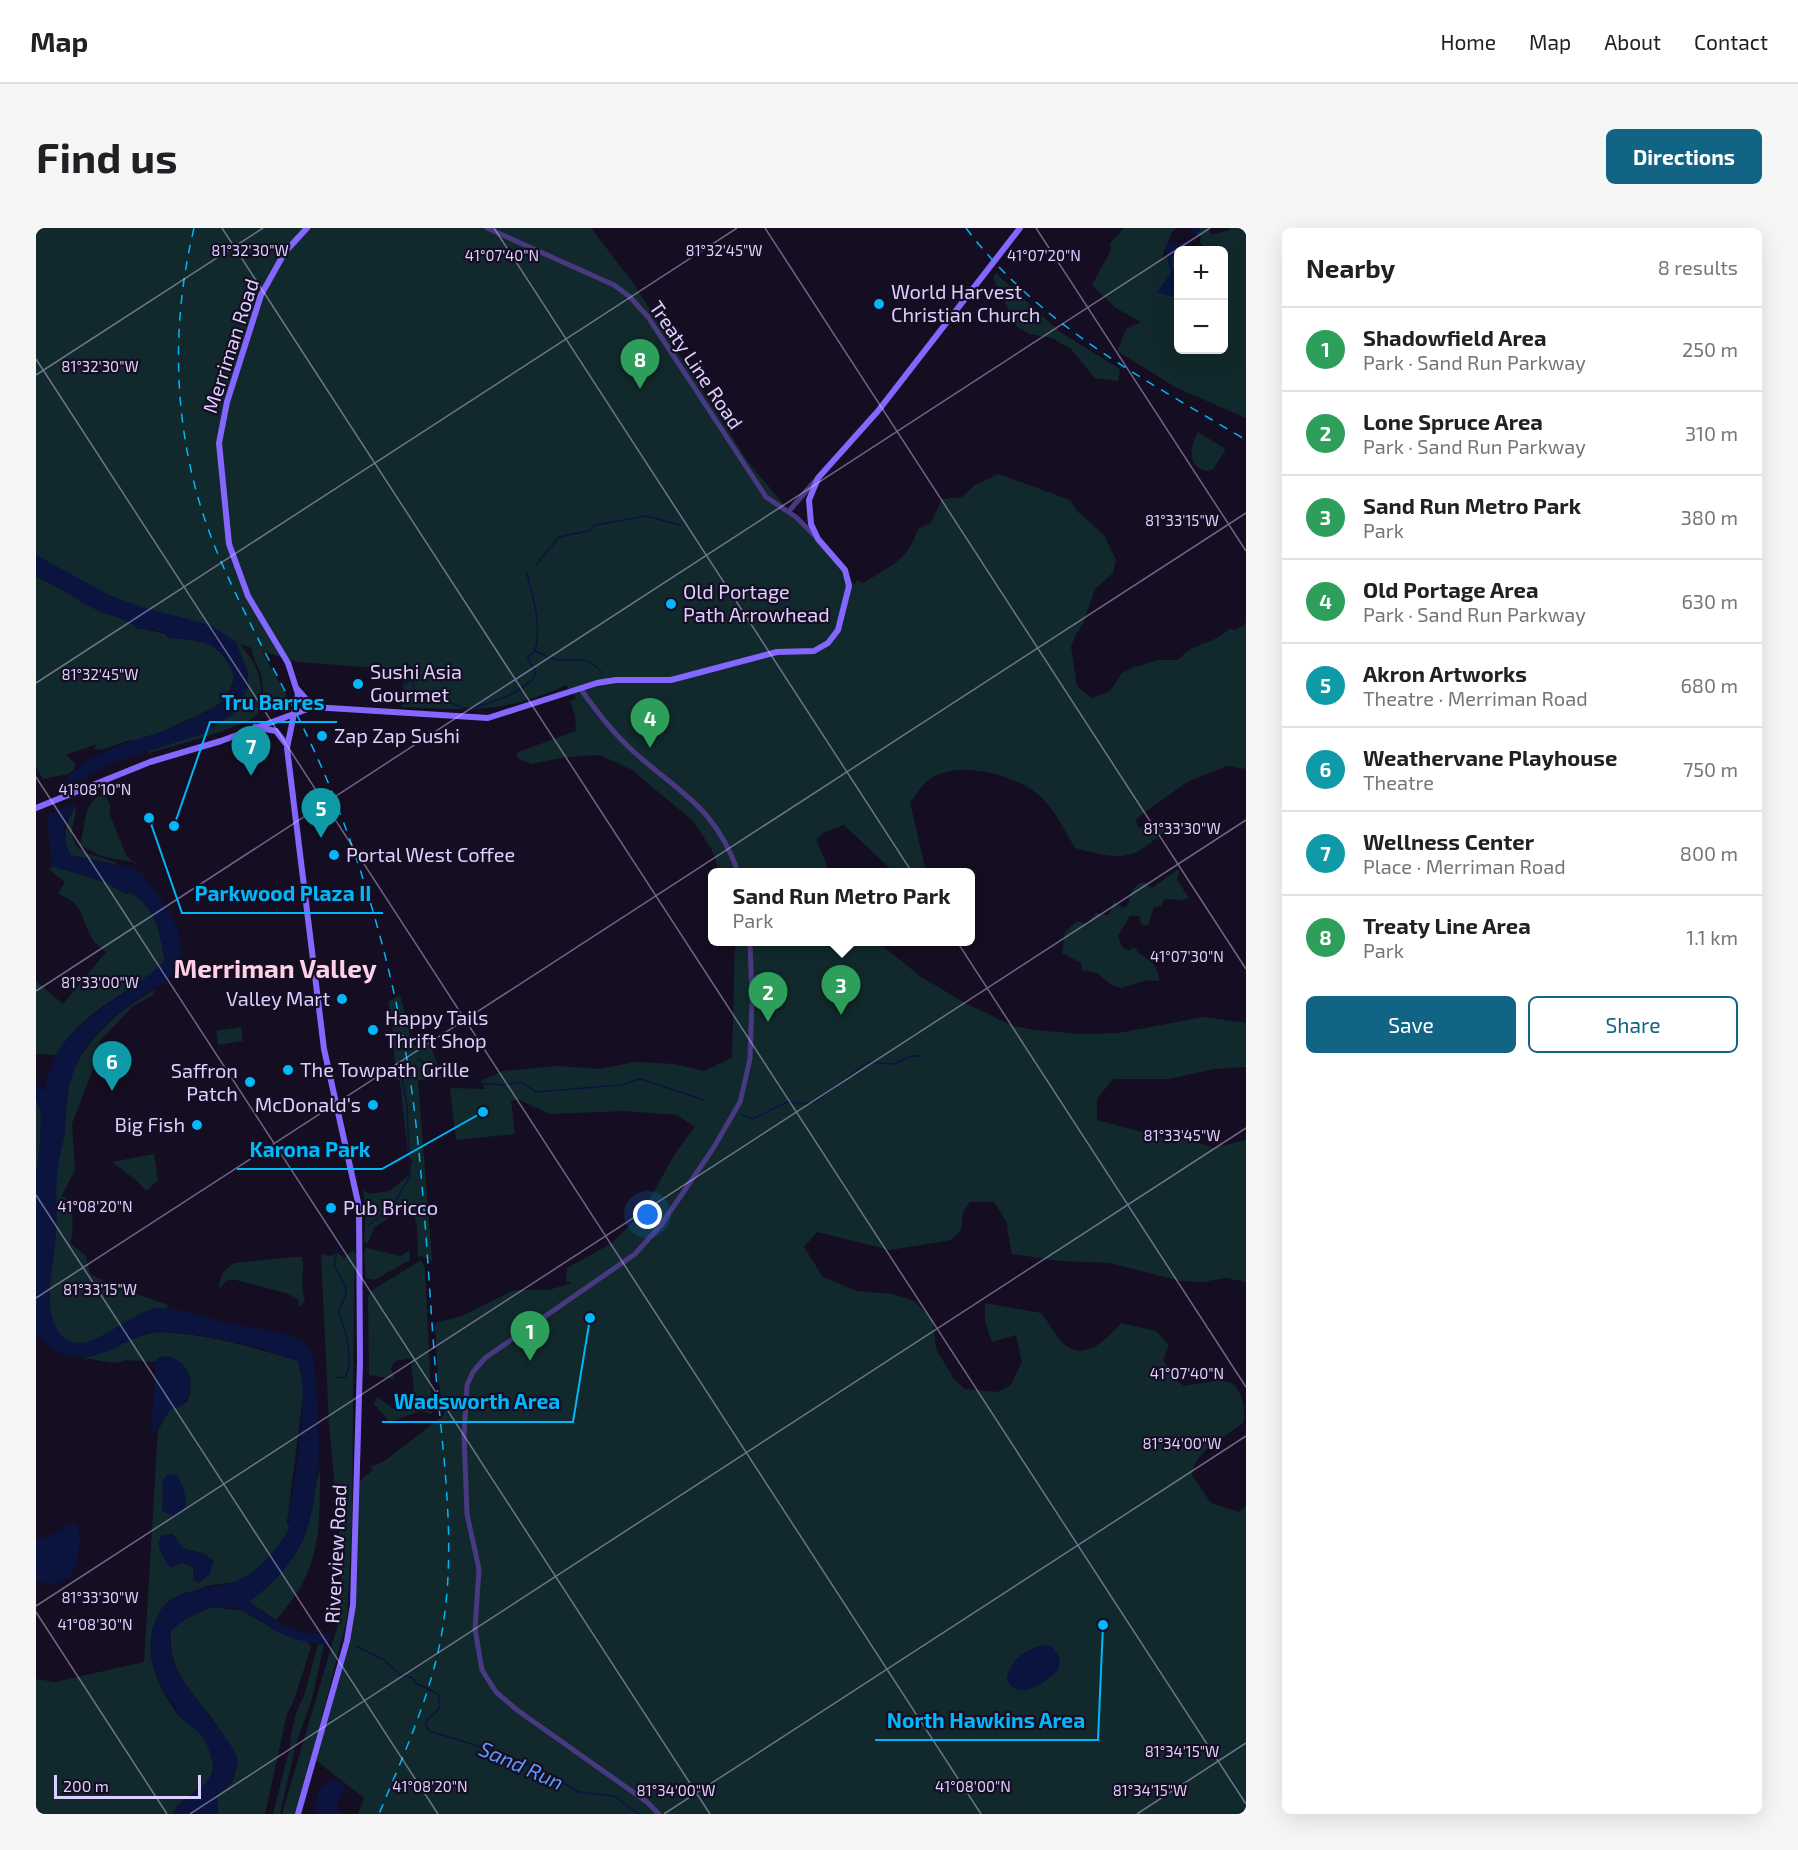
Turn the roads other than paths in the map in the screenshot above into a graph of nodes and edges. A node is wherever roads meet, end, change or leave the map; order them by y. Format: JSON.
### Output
{"nodes":[{"id":1,"x":307,"y":228,"type":"edge"},
{"id":2,"x":487,"y":228,"type":"edge"},
{"id":3,"x":1020,"y":228,"type":"edge"},
{"id":4,"x":819,"y":478,"type":"junction"},
{"id":5,"x":789,"y":512,"type":"junction"},
{"id":6,"x":818,"y":539,"type":"junction"},
{"id":7,"x":580,"y":688,"type":"junction"},
{"id":8,"x":297,"y":689,"type":"junction"},
{"id":9,"x":313,"y":707,"type":"junction"},
{"id":10,"x":294,"y":712,"type":"junction"},
{"id":11,"x":255,"y":727,"type":"junction"},
{"id":12,"x":287,"y":748,"type":"junction"},
{"id":13,"x":36,"y":808,"type":"edge"},
{"id":14,"x":736,"y":868,"type":"edge"},
{"id":15,"x":750,"y":946,"type":"edge"},
{"id":16,"x":360,"y":1362,"type":"joint"},
{"id":17,"x":298,"y":1814,"type":"edge"},
{"id":18,"x":659,"y":1814,"type":"edge"}],
"edges":[{"from":1,"to":8,"type":"main road","name":"Merriman Road"},
{"from":2,"to":5,"type":"street","name":"Treaty Line Road"},
{"from":3,"to":4,"type":"main road"},
{"from":4,"to":5,"type":"street"},
{"from":4,"to":6,"type":"main road"},
{"from":5,"to":6,"type":"street","name":"Treaty Line Road"},
{"from":6,"to":7,"type":"main road"},
{"from":7,"to":9,"type":"main road"},
{"from":7,"to":14,"type":"street"},
{"from":8,"to":9,"type":"main road"},
{"from":8,"to":10,"type":"main road","name":"Merriman Road"},
{"from":9,"to":10,"type":"main road"},
{"from":10,"to":11,"type":"main road"},
{"from":10,"to":12,"type":"main road","name":"Merriman Road"},
{"from":11,"to":12,"type":"main road"},
{"from":11,"to":13,"type":"main road"},
{"from":12,"to":16,"type":"main road","name":"Merriman Road"},
{"from":15,"to":18,"type":"street"},
{"from":16,"to":17,"type":"main road","name":"Riverview Road"}]}
